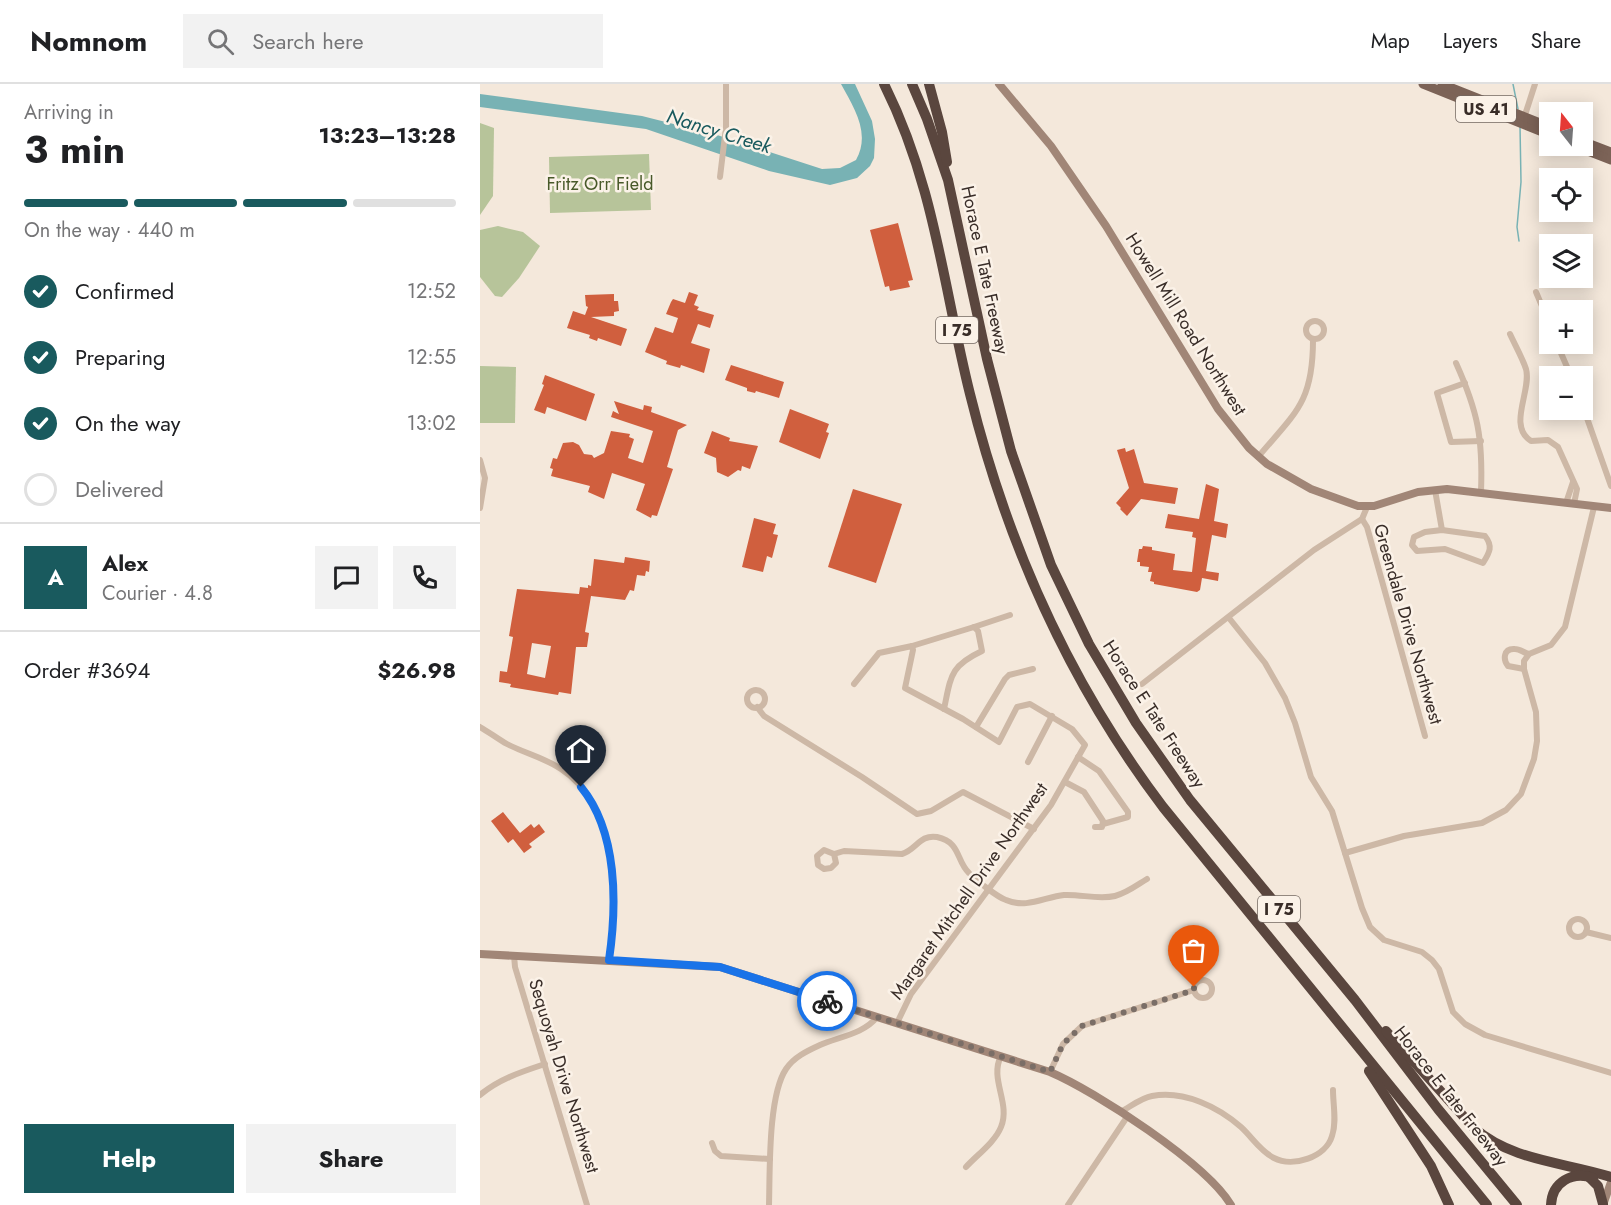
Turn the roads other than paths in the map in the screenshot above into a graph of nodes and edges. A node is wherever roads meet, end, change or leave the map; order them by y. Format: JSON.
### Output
{"nodes":[{"id":1,"x":726,"y":84,"type":"edge"},
{"id":2,"x":884,"y":84,"type":"edge"},
{"id":3,"x":912,"y":84,"type":"edge"},
{"id":4,"x":928,"y":84,"type":"edge"},
{"id":5,"x":999,"y":84,"type":"edge"},
{"id":6,"x":1423,"y":84,"type":"edge"},
{"id":7,"x":1442,"y":84,"type":"edge"},
{"id":8,"x":1535,"y":84,"type":"edge"},
{"id":9,"x":1523,"y":121,"type":"junction"},
{"id":10,"x":1539,"y":125,"type":"edge"},
{"id":11,"x":1539,"y":129,"type":"edge"},
{"id":12,"x":1593,"y":145,"type":"edge"},
{"id":13,"x":1611,"y":152,"type":"edge"},
{"id":14,"x":1593,"y":153,"type":"edge"},
{"id":15,"x":1611,"y":160,"type":"edge"},
{"id":16,"x":720,"y":177,"type":"dead end"},
{"id":17,"x":948,"y":180,"type":"junction"},
{"id":18,"x":1536,"y":292,"type":"dead end"},
{"id":19,"x":1539,"y":300,"type":"edge"},
{"id":20,"x":1510,"y":334,"type":"dead end"},
{"id":21,"x":1313,"y":340,"type":"dead end"},
{"id":22,"x":1456,"y":363,"type":"dead end"},
{"id":23,"x":1465,"y":383,"type":"junction"},
{"id":24,"x":1588,"y":420,"type":"edge"},
{"id":25,"x":1481,"y":441,"type":"junction"},
{"id":26,"x":1258,"y":457,"type":"junction"},
{"id":27,"x":480,"y":460,"type":"edge"},
{"id":28,"x":1611,"y":486,"type":"edge"},
{"id":29,"x":1435,"y":490,"type":"junction"},
{"id":30,"x":1481,"y":492,"type":"junction"},
{"id":31,"x":1570,"y":504,"type":"junction"},
{"id":32,"x":1367,"y":507,"type":"junction"},
{"id":33,"x":1594,"y":507,"type":"junction"},
{"id":34,"x":480,"y":508,"type":"edge"},
{"id":35,"x":1611,"y":508,"type":"edge"},
{"id":36,"x":1362,"y":519,"type":"junction"},
{"id":37,"x":1442,"y":530,"type":"junction"},
{"id":38,"x":1010,"y":615,"type":"dead end"},
{"id":39,"x":1229,"y":618,"type":"junction"},
{"id":40,"x":974,"y":627,"type":"junction"},
{"id":41,"x":912,"y":646,"type":"junction"},
{"id":42,"x":1529,"y":654,"type":"junction"},
{"id":43,"x":1033,"y":669,"type":"dead end"},
{"id":44,"x":1524,"y":669,"type":"junction"},
{"id":45,"x":854,"y":684,"type":"dead end"},
{"id":46,"x":1142,"y":684,"type":"dead end"},
{"id":47,"x":757,"y":707,"type":"dead end"},
{"id":48,"x":944,"y":709,"type":"junction"},
{"id":49,"x":1052,"y":716,"type":"junction"},
{"id":50,"x":480,"y":727,"type":"edge"},
{"id":51,"x":976,"y":728,"type":"junction"},
{"id":52,"x":1425,"y":736,"type":"dead end"},
{"id":53,"x":1078,"y":757,"type":"junction"},
{"id":54,"x":1028,"y":762,"type":"dead end"},
{"id":55,"x":1065,"y":782,"type":"junction"},
{"id":56,"x":1103,"y":824,"type":"junction"},
{"id":57,"x":1095,"y":827,"type":"dead end"},
{"id":58,"x":1034,"y":829,"type":"junction"},
{"id":59,"x":1345,"y":853,"type":"junction"},
{"id":60,"x":834,"y":854,"type":"dead end"},
{"id":61,"x":1147,"y":879,"type":"dead end"},
{"id":62,"x":989,"y":888,"type":"junction"},
{"id":63,"x":1586,"y":932,"type":"dead end"},
{"id":64,"x":1611,"y":938,"type":"edge"},
{"id":65,"x":480,"y":954,"type":"edge"},
{"id":66,"x":514,"y":955,"type":"junction"},
{"id":67,"x":609,"y":960,"type":"junction"},
{"id":68,"x":1194,"y":990,"type":"dead end"},
{"id":69,"x":1355,"y":1000,"type":"junction"},
{"id":70,"x":877,"y":1017,"type":"junction"},
{"id":71,"x":897,"y":1023,"type":"junction"},
{"id":72,"x":1353,"y":1042,"type":"junction"},
{"id":73,"x":1001,"y":1056,"type":"junction"},
{"id":74,"x":545,"y":1064,"type":"junction"},
{"id":75,"x":1050,"y":1072,"type":"junction"},
{"id":76,"x":1611,"y":1073,"type":"edge"},
{"id":77,"x":1333,"y":1090,"type":"dead end"},
{"id":78,"x":480,"y":1095,"type":"edge"},
{"id":79,"x":1124,"y":1115,"type":"junction"},
{"id":80,"x":712,"y":1143,"type":"dead end"},
{"id":81,"x":771,"y":1159,"type":"junction"},
{"id":82,"x":966,"y":1167,"type":"dead end"},
{"id":83,"x":1587,"y":1176,"type":"junction"},
{"id":84,"x":1611,"y":1181,"type":"edge"},
{"id":85,"x":1603,"y":1204,"type":"edge"},
{"id":86,"x":587,"y":1205,"type":"edge"},
{"id":87,"x":769,"y":1205,"type":"edge"},
{"id":88,"x":1068,"y":1205,"type":"edge"},
{"id":89,"x":1231,"y":1205,"type":"edge"},
{"id":90,"x":1449,"y":1205,"type":"edge"},
{"id":91,"x":1487,"y":1205,"type":"edge"},
{"id":92,"x":1517,"y":1205,"type":"edge"},
{"id":93,"x":1551,"y":1205,"type":"edge"}],
"edges":[{"from":1,"to":16,"type":"street"},
{"from":2,"to":72,"type":"highway","number":"I 75"},
{"from":3,"to":17,"type":"highway","name":"Horace E Tate Freeway","number":"I 75"},
{"from":4,"to":17,"type":"highway"},
{"from":5,"to":26,"type":"street","name":"Howell Mill Road Northwest"},
{"from":6,"to":9,"type":"main road","number":"US 41"},
{"from":7,"to":9,"type":"main road","number":"US 41"},
{"from":8,"to":9,"type":"street"},
{"from":9,"to":10,"type":"main road","number":"US 41"},
{"from":9,"to":11,"type":"main road","number":"US 41"},
{"from":12,"to":13,"type":"main road"},
{"from":14,"to":15,"type":"main road"},
{"from":17,"to":69,"type":"highway","name":"Horace E Tate Freeway","number":"I 75"},
{"from":18,"to":19,"type":"street"},
{"from":20,"to":31,"type":"street"},
{"from":21,"to":26,"type":"street"},
{"from":22,"to":23,"type":"street"},
{"from":23,"to":25,"type":"street"},
{"from":23,"to":25,"type":"street"},
{"from":24,"to":28,"type":"street"},
{"from":25,"to":30,"type":"street"},
{"from":26,"to":32,"type":"street","name":"Howell Mill Road Northwest"},
{"from":27,"to":34,"type":"street"},
{"from":29,"to":30,"type":"street","name":"Howell Mill Road Northwest"},
{"from":29,"to":32,"type":"street","name":"Howell Mill Road Northwest"},
{"from":29,"to":37,"type":"street"},
{"from":30,"to":31,"type":"street","name":"Howell Mill Road Northwest"},
{"from":31,"to":33,"type":"street","name":"Howell Mill Road Northwest"},
{"from":32,"to":36,"type":"street"},
{"from":33,"to":35,"type":"street","name":"Howell Mill Road Northwest"},
{"from":33,"to":42,"type":"street"},
{"from":36,"to":39,"type":"street"},
{"from":36,"to":52,"type":"street","name":"Greendale Drive Northwest"},
{"from":37,"to":37,"type":"street"},
{"from":38,"to":40,"type":"street"},
{"from":39,"to":46,"type":"street"},
{"from":39,"to":59,"type":"street"},
{"from":40,"to":41,"type":"street"},
{"from":40,"to":48,"type":"street"},
{"from":41,"to":45,"type":"street"},
{"from":41,"to":48,"type":"street"},
{"from":42,"to":44,"type":"street"},
{"from":42,"to":44,"type":"street"},
{"from":43,"to":51,"type":"street"},
{"from":44,"to":59,"type":"street"},
{"from":47,"to":58,"type":"street"},
{"from":48,"to":51,"type":"street"},
{"from":49,"to":51,"type":"street"},
{"from":49,"to":53,"type":"street","name":"Margaret Mitchell Drive Northwest"},
{"from":49,"to":54,"type":"street"},
{"from":50,"to":67,"type":"street"},
{"from":53,"to":55,"type":"street","name":"Margaret Mitchell Drive Northwest"},
{"from":53,"to":56,"type":"street"},
{"from":55,"to":56,"type":"street"},
{"from":55,"to":58,"type":"street","name":"Margaret Mitchell Drive Northwest"},
{"from":56,"to":57,"type":"street"},
{"from":58,"to":62,"type":"street","name":"Margaret Mitchell Drive Northwest"},
{"from":59,"to":76,"type":"street"},
{"from":60,"to":62,"type":"street"},
{"from":61,"to":62,"type":"street"},
{"from":62,"to":71,"type":"street","name":"Margaret Mitchell Drive Northwest"},
{"from":63,"to":64,"type":"street"},
{"from":65,"to":66,"type":"street"},
{"from":66,"to":67,"type":"street"},
{"from":66,"to":74,"type":"street","name":"Sequoyah Drive Northwest"},
{"from":67,"to":70,"type":"street"},
{"from":68,"to":75,"type":"street"},
{"from":69,"to":84,"type":"highway"},
{"from":69,"to":92,"type":"highway","name":"Horace E Tate Freeway","number":"I 75"},
{"from":70,"to":71,"type":"street"},
{"from":70,"to":81,"type":"street","name":"Margaret Mitchell Drive Northwest"},
{"from":71,"to":73,"type":"street"},
{"from":72,"to":90,"type":"highway"},
{"from":72,"to":91,"type":"highway","number":"I 75"},
{"from":73,"to":75,"type":"street"},
{"from":73,"to":82,"type":"street"},
{"from":74,"to":78,"type":"street"},
{"from":74,"to":86,"type":"street","name":"Sequoyah Drive Northwest"},
{"from":75,"to":79,"type":"street"},
{"from":77,"to":79,"type":"street"},
{"from":79,"to":88,"type":"street"},
{"from":79,"to":89,"type":"street"},
{"from":80,"to":81,"type":"street"},
{"from":81,"to":87,"type":"street","name":"Margaret Mitchell Drive Northwest"},
{"from":83,"to":84,"type":"highway"},
{"from":83,"to":85,"type":"highway"},
{"from":83,"to":93,"type":"highway"},
{"from":84,"to":85,"type":"street"}]}
